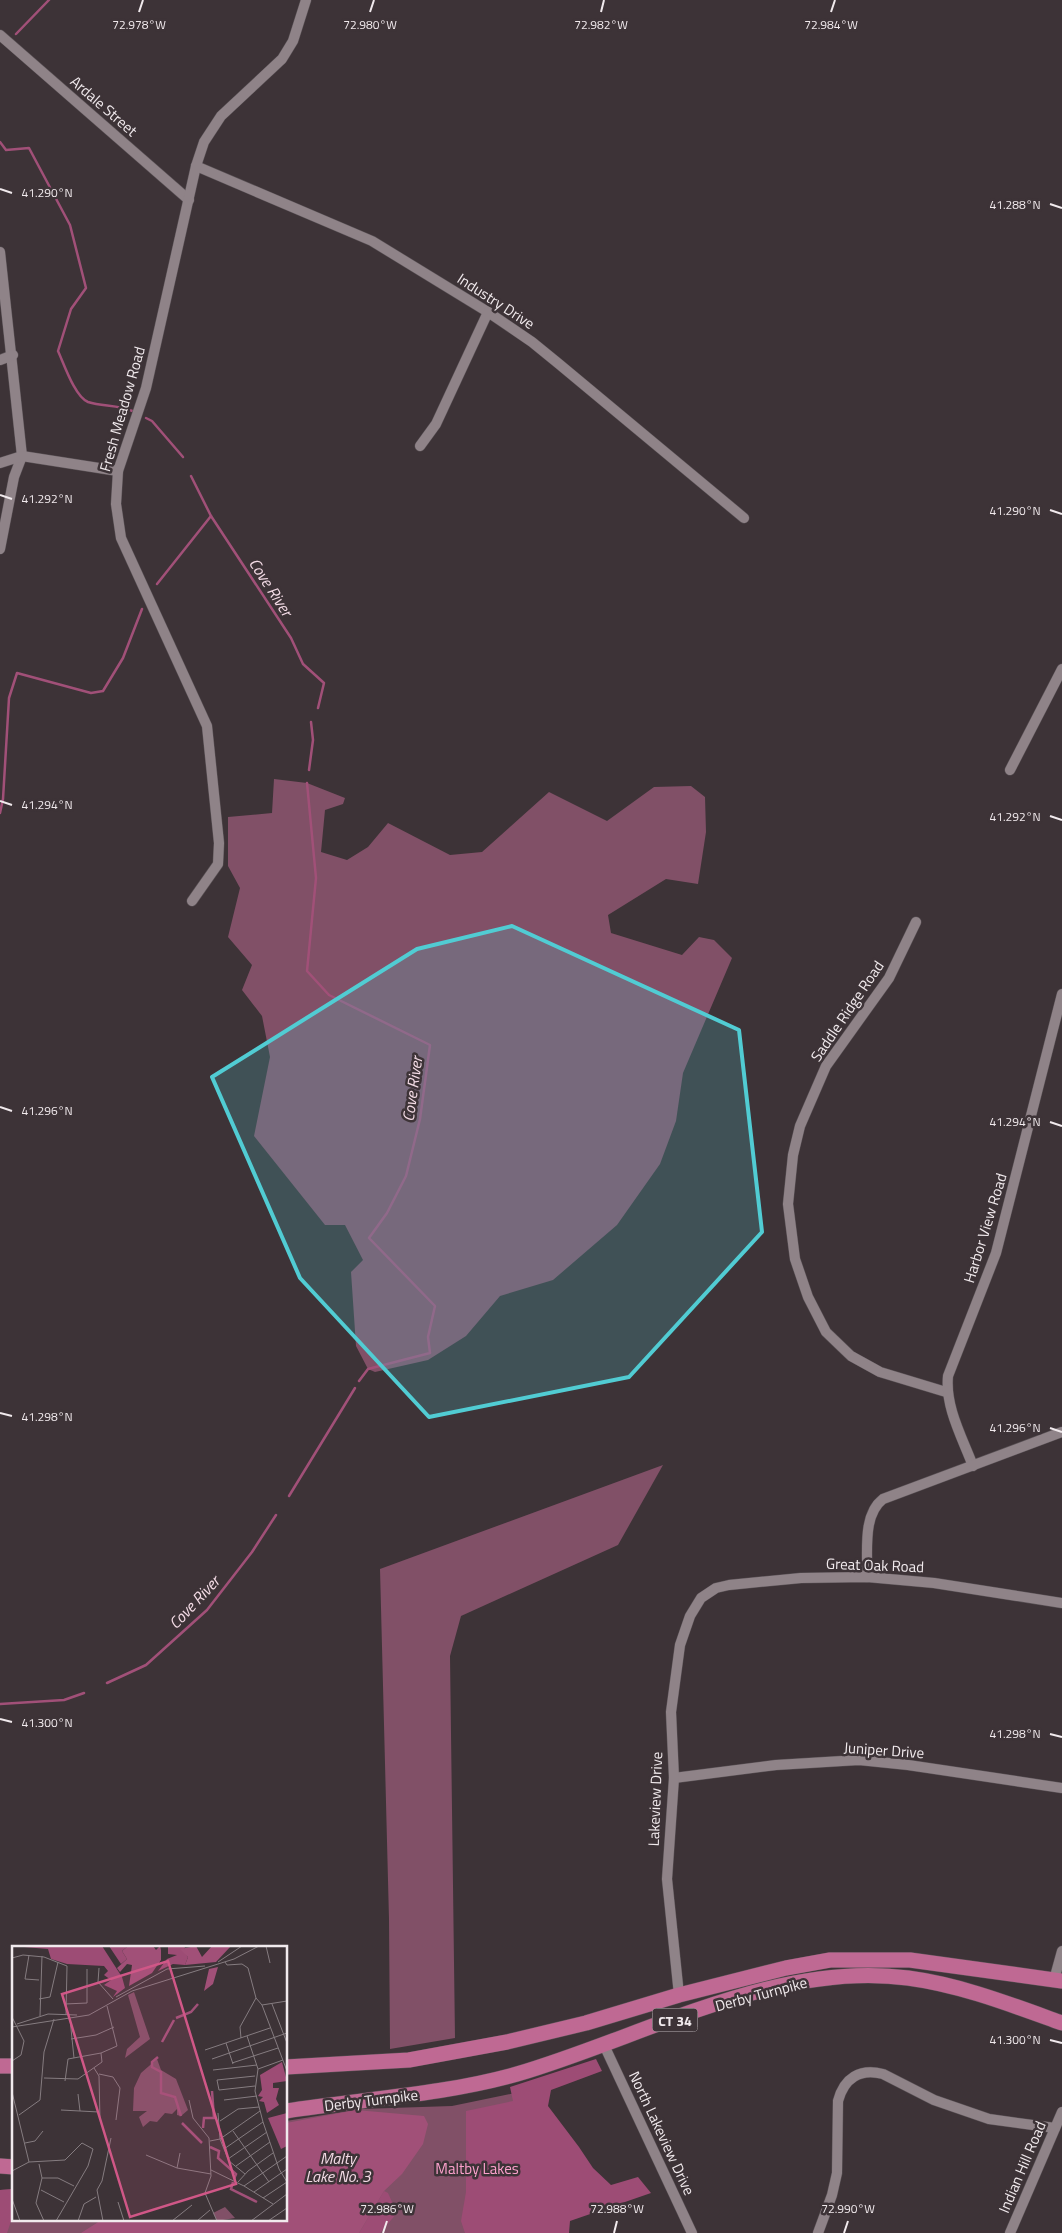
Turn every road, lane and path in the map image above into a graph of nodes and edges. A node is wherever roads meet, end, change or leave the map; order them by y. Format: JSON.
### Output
{"nodes":[{"id":1,"x":306,"y":0,"type":"edge"},
{"id":2,"x":0,"y":35,"type":"edge"},
{"id":3,"x":196,"y":166,"type":"junction"},
{"id":4,"x":189,"y":200,"type":"junction"},
{"id":5,"x":0,"y":253,"type":"edge"},
{"id":6,"x":488,"y":312,"type":"junction"},
{"id":7,"x":13,"y":356,"type":"junction"},
{"id":8,"x":0,"y":360,"type":"edge"},
{"id":9,"x":420,"y":446,"type":"dead end"},
{"id":10,"x":22,"y":456,"type":"junction"},
{"id":11,"x":0,"y":464,"type":"edge"},
{"id":12,"x":118,"y":471,"type":"junction"},
{"id":13,"x":744,"y":518,"type":"dead end"},
{"id":14,"x":0,"y":549,"type":"edge"},
{"id":15,"x":1062,"y":669,"type":"edge"},
{"id":16,"x":1010,"y":770,"type":"dead end"},
{"id":17,"x":192,"y":901,"type":"dead end"},
{"id":18,"x":916,"y":922,"type":"dead end"},
{"id":19,"x":1062,"y":994,"type":"edge"},
{"id":20,"x":1051,"y":1043,"type":"junction"},
{"id":21,"x":1062,"y":1047,"type":"edge"},
{"id":22,"x":946,"y":1392,"type":"junction"},
{"id":23,"x":1062,"y":1432,"type":"edge"},
{"id":24,"x":973,"y":1466,"type":"junction"},
{"id":25,"x":867,"y":1577,"type":"junction"},
{"id":26,"x":1062,"y":1603,"type":"edge"},
{"id":27,"x":694,"y":1607,"type":"joint"},
{"id":28,"x":674,"y":1778,"type":"junction"},
{"id":29,"x":1062,"y":1788,"type":"edge"},
{"id":30,"x":1062,"y":1951,"type":"edge"},
{"id":31,"x":1058,"y":1980,"type":"edge"},
{"id":32,"x":678,"y":1995,"type":"junction"},
{"id":33,"x":1062,"y":2023,"type":"edge"},
{"id":34,"x":604,"y":2046,"type":"junction"},
{"id":35,"x":288,"y":2067,"type":"edge"},
{"id":36,"x":288,"y":2112,"type":"edge"},
{"id":37,"x":1062,"y":2112,"type":"edge"},
{"id":38,"x":1055,"y":2128,"type":"junction"},
{"id":39,"x":692,"y":2233,"type":"edge"},
{"id":40,"x":818,"y":2233,"type":"edge"},
{"id":41,"x":1010,"y":2233,"type":"edge"}],
"edges":[{"from":1,"to":3,"type":"street","name":"Fresh Meadow Road"},
{"from":2,"to":4,"type":"street","name":"Ardale Street"},
{"from":3,"to":4,"type":"street","name":"Fresh Meadow Road"},
{"from":3,"to":6,"type":"street","name":"Industry Drive"},
{"from":4,"to":12,"type":"street","name":"Fresh Meadow Road"},
{"from":5,"to":7,"type":"street"},
{"from":6,"to":9,"type":"street"},
{"from":6,"to":13,"type":"street","name":"Industry Drive"},
{"from":7,"to":8,"type":"street"},
{"from":7,"to":10,"type":"street"},
{"from":10,"to":11,"type":"street"},
{"from":10,"to":12,"type":"street"},
{"from":10,"to":14,"type":"street"},
{"from":12,"to":17,"type":"street","name":"Fresh Meadow Road"},
{"from":15,"to":16,"type":"street"},
{"from":18,"to":22,"type":"street","name":"Saddle Ridge Road"},
{"from":19,"to":20,"type":"street","name":"Harbor View Road"},
{"from":20,"to":21,"type":"street"},
{"from":20,"to":22,"type":"street","name":"Harbor View Road"},
{"from":22,"to":24,"type":"street","name":"Harbor View Road"},
{"from":23,"to":24,"type":"street"},
{"from":24,"to":25,"type":"street"},
{"from":25,"to":26,"type":"street","name":"Great Oak Road"},
{"from":25,"to":27,"type":"street","name":"Great Oak Road"},
{"from":27,"to":28,"type":"street","name":"Lakeview Drive"},
{"from":28,"to":29,"type":"street","name":"Juniper Drive"},
{"from":28,"to":32,"type":"street","name":"Lakeview Drive"},
{"from":30,"to":31,"type":"street"},
{"from":31,"to":32,"type":"highway","name":"Derby Turnpike","number":"CT 34"},
{"from":32,"to":35,"type":"highway","name":"Derby Turnpike","number":"CT 34"},
{"from":33,"to":34,"type":"highway","name":"Derby Turnpike","number":"CT 34"},
{"from":34,"to":36,"type":"highway","name":"Derby Turnpike","number":"CT 34"},
{"from":34,"to":39,"type":"street","name":"North Lakeview Drive"},
{"from":37,"to":38,"type":"street","name":"Indian Hill Road"},
{"from":38,"to":40,"type":"street"},
{"from":38,"to":41,"type":"street","name":"Indian Hill Road"}]}
